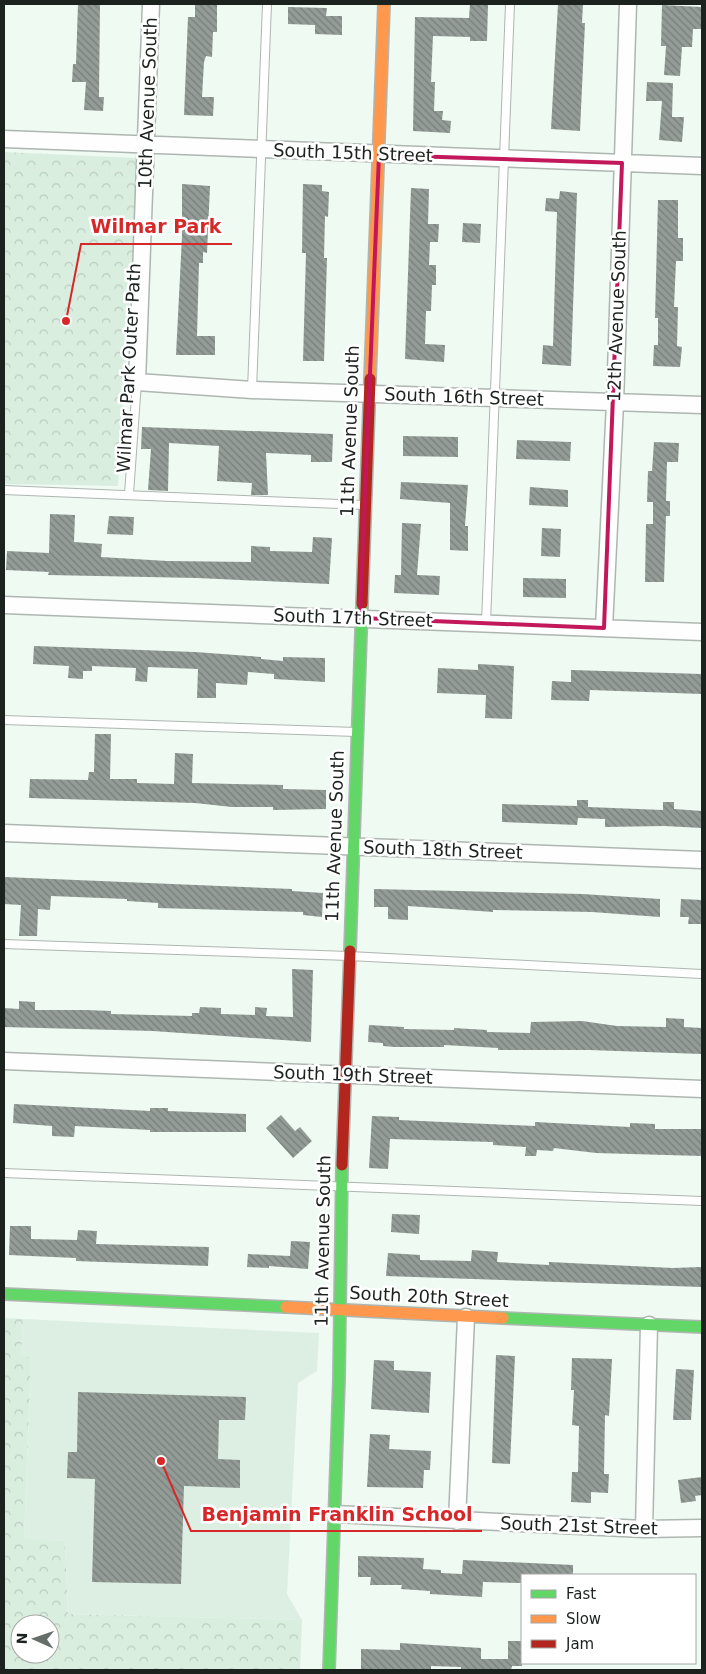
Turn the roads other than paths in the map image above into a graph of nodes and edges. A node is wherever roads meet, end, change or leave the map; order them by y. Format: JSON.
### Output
{"nodes":[{"id":1,"x":152,"y":4,"type":"edge"},
{"id":2,"x":267,"y":4,"type":"edge"},
{"id":3,"x":384,"y":4,"type":"edge"},
{"id":4,"x":510,"y":4,"type":"edge"},
{"id":5,"x":628,"y":4,"type":"edge"},
{"id":6,"x":4,"y":139,"type":"edge"},
{"id":7,"x":146,"y":145,"type":"junction"},
{"id":8,"x":262,"y":150,"type":"junction"},
{"id":9,"x":379,"y":155,"type":"junction"},
{"id":10,"x":503,"y":159,"type":"junction"},
{"id":11,"x":622,"y":163,"type":"junction"},
{"id":12,"x":702,"y":166,"type":"edge"},
{"id":13,"x":137,"y":382,"type":"junction"},
{"id":14,"x":252,"y":390,"type":"junction"},
{"id":15,"x":370,"y":393,"type":"junction"},
{"id":16,"x":495,"y":398,"type":"junction"},
{"id":17,"x":615,"y":403,"type":"junction"},
{"id":18,"x":702,"y":406,"type":"edge"},
{"id":19,"x":4,"y":490,"type":"edge"},
{"id":20,"x":129,"y":494,"type":"junction"},
{"id":21,"x":365,"y":505,"type":"junction"},
{"id":22,"x":4,"y":604,"type":"edge"},
{"id":23,"x":360,"y":618,"type":"junction"},
{"id":24,"x":486,"y":623,"type":"junction"},
{"id":25,"x":604,"y":628,"type":"junction"},
{"id":26,"x":702,"y":632,"type":"edge"},
{"id":27,"x":4,"y":720,"type":"edge"},
{"id":28,"x":356,"y":732,"type":"junction"},
{"id":29,"x":4,"y":833,"type":"edge"},
{"id":30,"x":353,"y":847,"type":"junction"},
{"id":31,"x":702,"y":860,"type":"edge"},
{"id":32,"x":4,"y":944,"type":"edge"},
{"id":33,"x":349,"y":956,"type":"junction"},
{"id":34,"x":702,"y":974,"type":"edge"},
{"id":35,"x":4,"y":1061,"type":"edge"},
{"id":36,"x":344,"y":1074,"type":"junction"},
{"id":37,"x":702,"y":1089,"type":"edge"},
{"id":38,"x":4,"y":1173,"type":"edge"},
{"id":39,"x":341,"y":1186,"type":"junction"},
{"id":40,"x":702,"y":1201,"type":"edge"},
{"id":41,"x":4,"y":1294,"type":"edge"},
{"id":42,"x":339,"y":1309,"type":"junction"},
{"id":43,"x":466,"y":1317,"type":"junction"},
{"id":44,"x":649,"y":1325,"type":"junction"},
{"id":45,"x":702,"y":1327,"type":"edge"},
{"id":46,"x":335,"y":1514,"type":"junction"},
{"id":47,"x":457,"y":1521,"type":"junction"},
{"id":48,"x":702,"y":1528,"type":"edge"},
{"id":49,"x":644,"y":1529,"type":"junction"},
{"id":50,"x":329,"y":1670,"type":"edge"}],
"edges":[{"from":1,"to":7,"type":"street","name":"10th Avenue South"},
{"from":2,"to":8,"type":"lane"},
{"from":3,"to":9,"type":"street","name":"11th Avenue South"},
{"from":4,"to":10,"type":"lane"},
{"from":5,"to":11,"type":"street","name":"12th Avenue South"},
{"from":6,"to":7,"type":"street","name":"South 15th Street"},
{"from":7,"to":8,"type":"street","name":"South 15th Street"},
{"from":7,"to":13,"type":"street","name":"10th Avenue South"},
{"from":8,"to":9,"type":"street","name":"South 15th Street"},
{"from":8,"to":14,"type":"lane"},
{"from":9,"to":10,"type":"street","name":"South 15th Street"},
{"from":9,"to":15,"type":"street","name":"11th Avenue South"},
{"from":10,"to":11,"type":"street","name":"South 15th Street"},
{"from":10,"to":16,"type":"lane"},
{"from":11,"to":12,"type":"street","name":"South 15th Street"},
{"from":11,"to":17,"type":"street","name":"12th Avenue South"},
{"from":13,"to":14,"type":"street","name":"South 16th Street"},
{"from":13,"to":20,"type":"lane"},
{"from":14,"to":15,"type":"street","name":"South 16th Street"},
{"from":15,"to":16,"type":"street","name":"South 16th Street"},
{"from":15,"to":21,"type":"street","name":"11th Avenue South"},
{"from":16,"to":17,"type":"street","name":"South 16th Street"},
{"from":16,"to":24,"type":"lane"},
{"from":17,"to":18,"type":"street","name":"South 16th Street"},
{"from":17,"to":25,"type":"street","name":"12th Avenue South"},
{"from":19,"to":20,"type":"lane"},
{"from":20,"to":21,"type":"lane"},
{"from":21,"to":23,"type":"street","name":"11th Avenue South"},
{"from":22,"to":23,"type":"street","name":"South 17th Street"},
{"from":23,"to":24,"type":"street","name":"South 17th Street"},
{"from":23,"to":28,"type":"street","name":"11th Avenue South"},
{"from":24,"to":25,"type":"street","name":"South 17th Street"},
{"from":25,"to":26,"type":"street","name":"South 17th Street"},
{"from":27,"to":28,"type":"lane"},
{"from":28,"to":30,"type":"street","name":"11th Avenue South"},
{"from":29,"to":30,"type":"street","name":"South 18th Street"},
{"from":30,"to":31,"type":"street","name":"South 18th Street"},
{"from":30,"to":33,"type":"street","name":"11th Avenue South"},
{"from":32,"to":33,"type":"lane"},
{"from":33,"to":34,"type":"lane"},
{"from":33,"to":36,"type":"street","name":"11th Avenue South"},
{"from":35,"to":36,"type":"street","name":"South 19th Street"},
{"from":36,"to":37,"type":"street","name":"South 19th Street"},
{"from":36,"to":39,"type":"street","name":"11th Avenue South"},
{"from":38,"to":39,"type":"lane"},
{"from":39,"to":40,"type":"lane"},
{"from":39,"to":42,"type":"street","name":"11th Avenue South"},
{"from":41,"to":42,"type":"street","name":"South 20th Street"},
{"from":42,"to":43,"type":"street","name":"South 20th Street"},
{"from":42,"to":46,"type":"street","name":"11th Avenue South"},
{"from":43,"to":44,"type":"street","name":"South 20th Street"},
{"from":43,"to":47,"type":"street"},
{"from":44,"to":45,"type":"street","name":"South 20th Street"},
{"from":44,"to":49,"type":"street"},
{"from":46,"to":47,"type":"street","name":"South 21st Street"},
{"from":46,"to":50,"type":"street","name":"11th Avenue South"},
{"from":47,"to":49,"type":"street","name":"South 21st Street"},
{"from":48,"to":49,"type":"street","name":"South 21st Street"}]}
